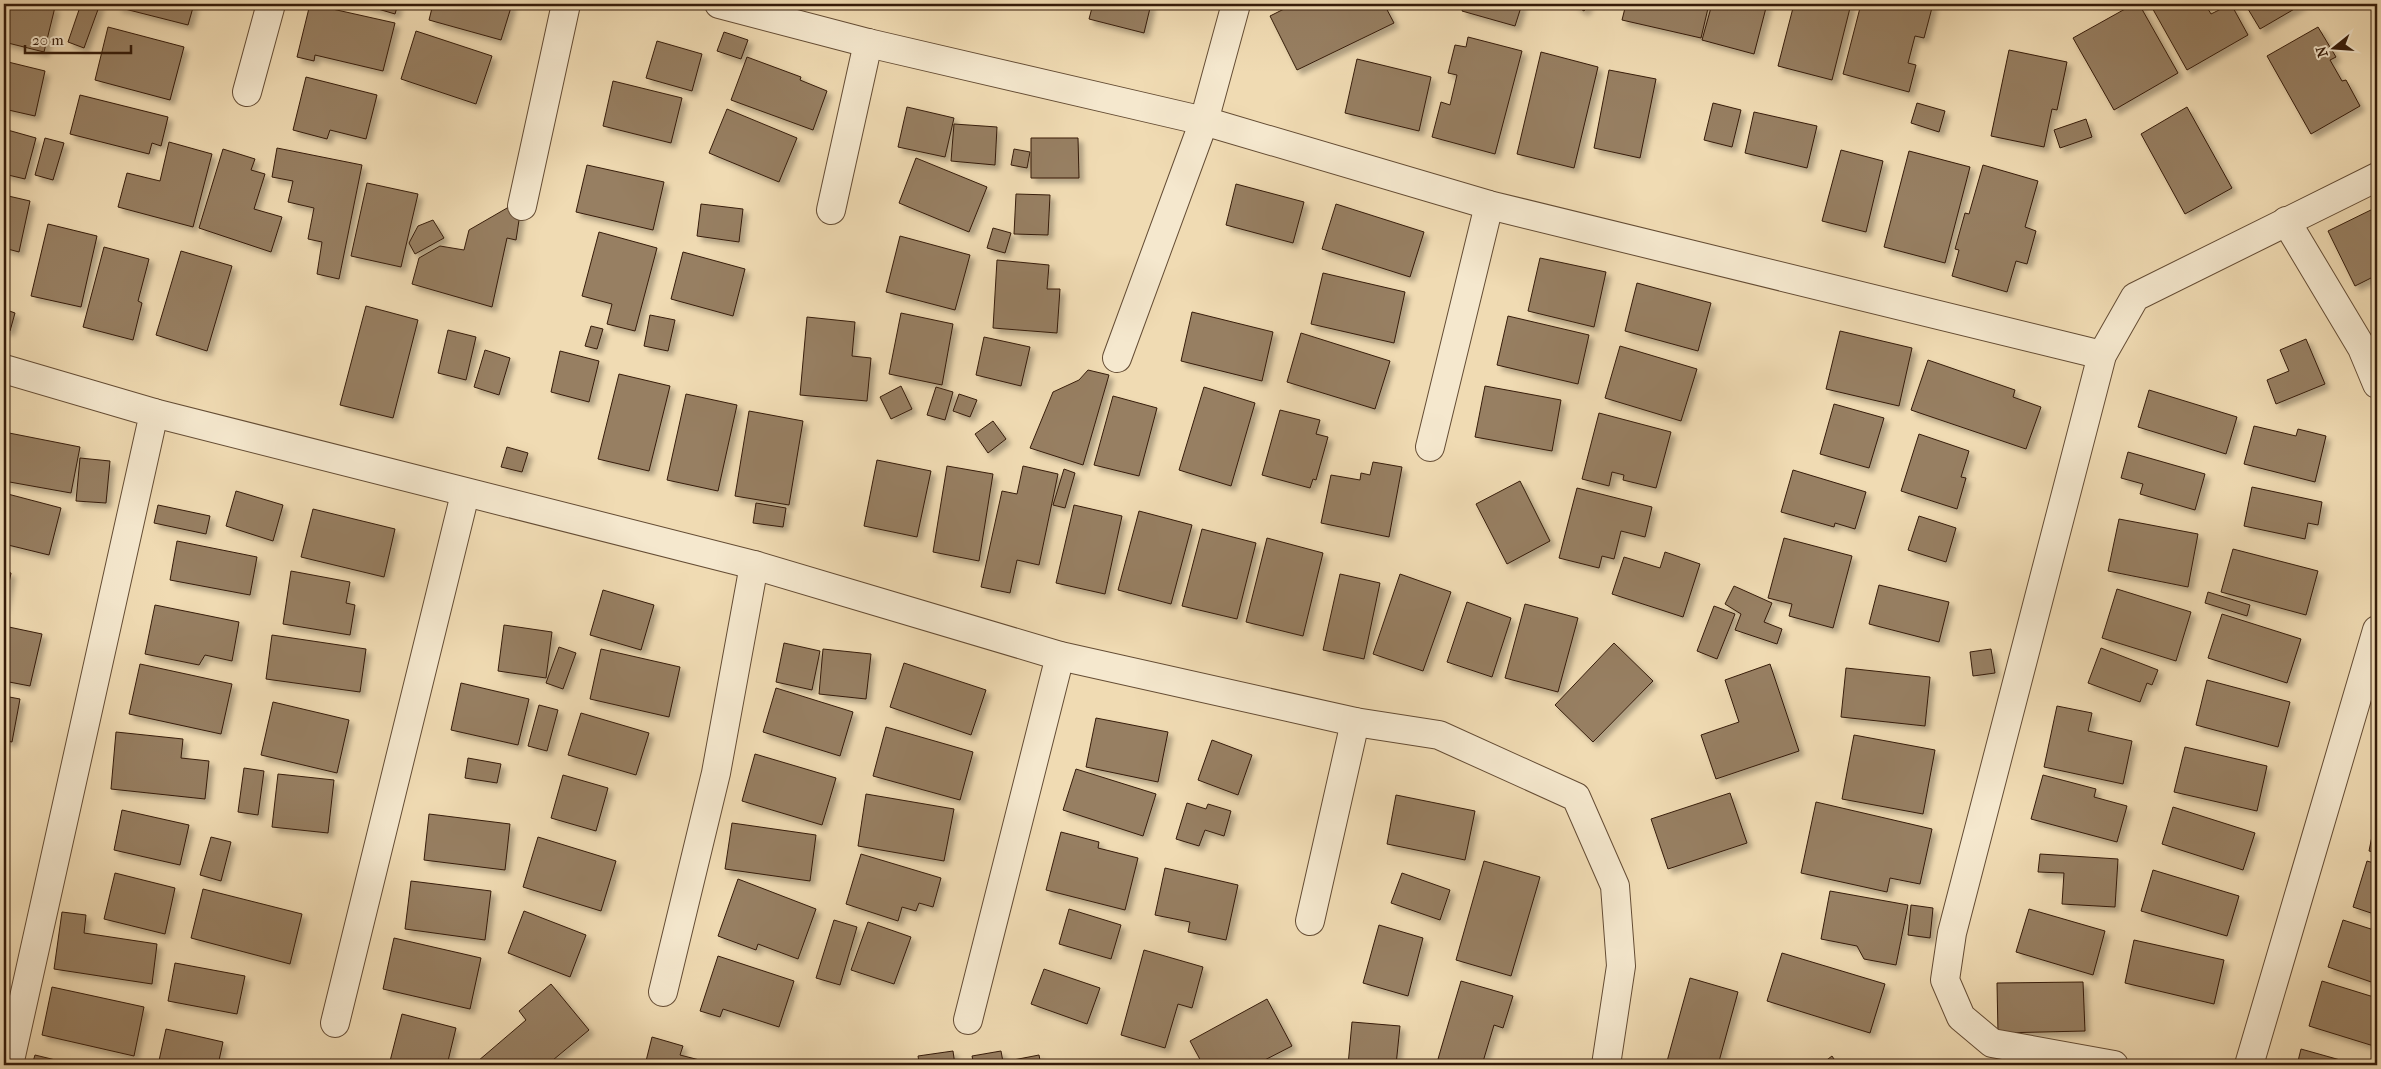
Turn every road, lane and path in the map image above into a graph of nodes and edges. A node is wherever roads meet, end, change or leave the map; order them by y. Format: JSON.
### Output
{"nodes":[{"id":1,"x":271,"y":4,"type":"edge"},
{"id":2,"x":566,"y":4,"type":"edge"},
{"id":3,"x":719,"y":4,"type":"edge"},
{"id":4,"x":1236,"y":4,"type":"edge"},
{"id":5,"x":868,"y":43,"type":"junction"},
{"id":6,"x":247,"y":92,"type":"dead end"},
{"id":7,"x":1204,"y":121,"type":"junction"},
{"id":8,"x":2377,"y":177,"type":"edge"},
{"id":9,"x":1489,"y":205,"type":"junction"},
{"id":10,"x":522,"y":206,"type":"dead end"},
{"id":11,"x":831,"y":210,"type":"dead end"},
{"id":12,"x":2286,"y":221,"type":"junction"},
{"id":13,"x":2102,"y":355,"type":"junction"},
{"id":14,"x":1117,"y":358,"type":"dead end"},
{"id":15,"x":4,"y":369,"type":"edge"},
{"id":16,"x":2377,"y":384,"type":"edge"},
{"id":17,"x":154,"y":413,"type":"junction"},
{"id":18,"x":1430,"y":447,"type":"dead end"},
{"id":19,"x":465,"y":494,"type":"junction"},
{"id":20,"x":754,"y":565,"type":"junction"},
{"id":21,"x":2377,"y":630,"type":"edge"},
{"id":22,"x":1060,"y":656,"type":"junction"},
{"id":23,"x":1355,"y":722,"type":"junction"},
{"id":24,"x":1310,"y":921,"type":"dead end"},
{"id":25,"x":663,"y":992,"type":"dead end"},
{"id":26,"x":968,"y":1020,"type":"dead end"},
{"id":27,"x":335,"y":1023,"type":"dead end"},
{"id":28,"x":9,"y":1065,"type":"edge"},
{"id":29,"x":1606,"y":1065,"type":"edge"},
{"id":30,"x":2114,"y":1065,"type":"edge"},
{"id":31,"x":2249,"y":1065,"type":"edge"}],
"edges":[{"from":1,"to":6,"type":"street"},
{"from":2,"to":10,"type":"street"},
{"from":3,"to":5,"type":"street"},
{"from":4,"to":7,"type":"street"},
{"from":5,"to":7,"type":"street"},
{"from":5,"to":11,"type":"street"},
{"from":7,"to":9,"type":"street"},
{"from":7,"to":14,"type":"street"},
{"from":8,"to":12,"type":"street"},
{"from":9,"to":13,"type":"street"},
{"from":9,"to":18,"type":"street"},
{"from":12,"to":13,"type":"street"},
{"from":12,"to":16,"type":"street"},
{"from":13,"to":30,"type":"street"},
{"from":15,"to":17,"type":"street"},
{"from":17,"to":19,"type":"street"},
{"from":17,"to":28,"type":"street"},
{"from":19,"to":20,"type":"street"},
{"from":19,"to":27,"type":"street"},
{"from":20,"to":22,"type":"street"},
{"from":20,"to":25,"type":"street"},
{"from":21,"to":31,"type":"street"},
{"from":22,"to":23,"type":"street"},
{"from":22,"to":26,"type":"street"},
{"from":23,"to":24,"type":"street"},
{"from":23,"to":29,"type":"street"}]}
